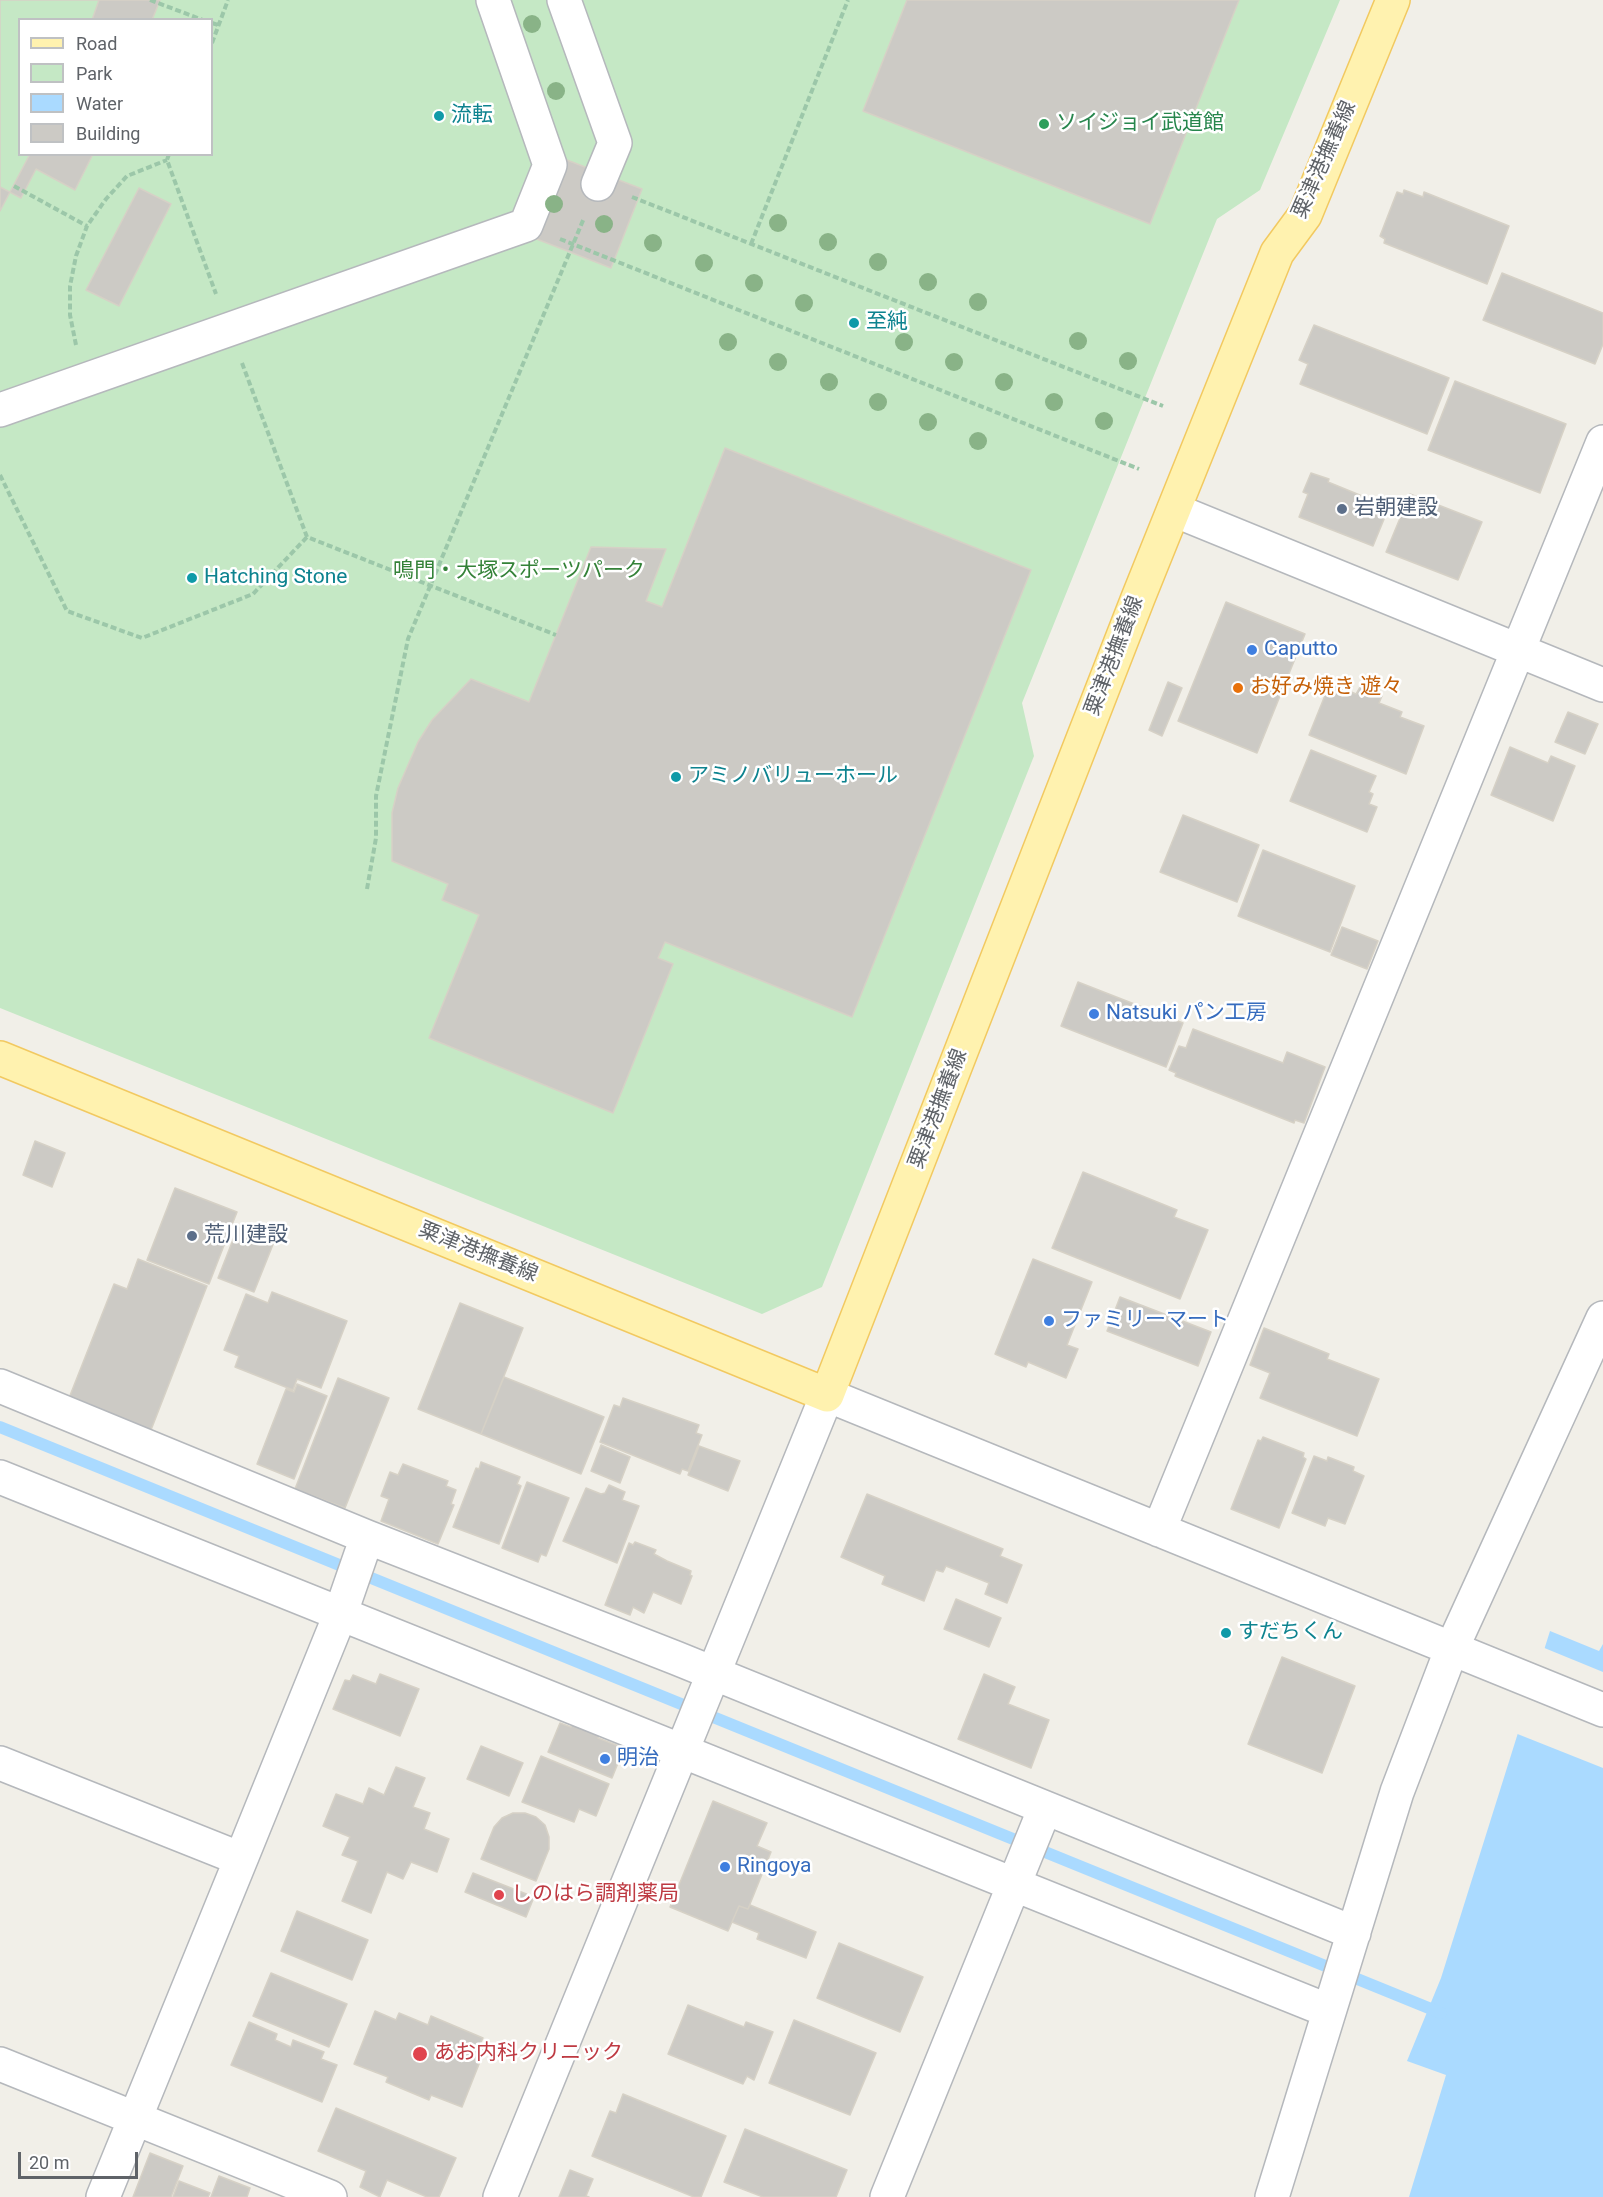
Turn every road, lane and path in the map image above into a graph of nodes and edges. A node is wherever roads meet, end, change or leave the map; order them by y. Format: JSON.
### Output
{"nodes":[{"id":1,"x":150,"y":0,"type":"edge"},
{"id":2,"x":228,"y":0,"type":"edge"},
{"id":3,"x":493,"y":0,"type":"edge"},
{"id":4,"x":564,"y":0,"type":"edge"},
{"id":5,"x":848,"y":0,"type":"edge"},
{"id":6,"x":1393,"y":0,"type":"edge"},
{"id":7,"x":198,"y":18,"type":"edge"},
{"id":8,"x":213,"y":23,"type":"edge"},
{"id":9,"x":218,"y":25,"type":"junction"},
{"id":10,"x":213,"y":40,"type":"edge"},
{"id":11,"x":168,"y":156,"type":"edge"},
{"id":12,"x":167,"y":160,"type":"junction"},
{"id":13,"x":598,"y":184,"type":"junction"},
{"id":14,"x":14,"y":186,"type":"dead end"},
{"id":15,"x":526,"y":225,"type":"junction"},
{"id":16,"x":87,"y":226,"type":"junction"},
{"id":17,"x":573,"y":244,"type":"junction"},
{"id":18,"x":751,"y":244,"type":"junction"},
{"id":19,"x":230,"y":330,"type":"junction"},
{"id":20,"x":89,"y":379,"type":"junction"},
{"id":21,"x":1163,"y":406,"type":"dead end"},
{"id":22,"x":0,"y":410,"type":"edge"},
{"id":23,"x":1603,"y":442,"type":"edge"},
{"id":24,"x":1139,"y":469,"type":"dead end"},
{"id":25,"x":0,"y":475,"type":"edge"},
{"id":26,"x":1174,"y":510,"type":"junction"},
{"id":27,"x":307,"y":537,"type":"junction"},
{"id":28,"x":430,"y":585,"type":"junction"},
{"id":29,"x":556,"y":635,"type":"dead end"},
{"id":30,"x":1519,"y":651,"type":"junction"},
{"id":31,"x":1603,"y":685,"type":"edge"},
{"id":32,"x":367,"y":889,"type":"dead end"},
{"id":33,"x":0,"y":1058,"type":"edge"},
{"id":34,"x":1603,"y":1318,"type":"edge"},
{"id":35,"x":0,"y":1386,"type":"edge"},
{"id":36,"x":827,"y":1395,"type":"junction"},
{"id":37,"x":0,"y":1477,"type":"edge"},
{"id":38,"x":1159,"y":1530,"type":"junction"},
{"id":39,"x":366,"y":1542,"type":"junction"},
{"id":40,"x":342,"y":1609,"type":"junction"},
{"id":41,"x":1452,"y":1648,"type":"junction"},
{"id":42,"x":710,"y":1677,"type":"junction"},
{"id":43,"x":1603,"y":1710,"type":"edge"},
{"id":44,"x":683,"y":1746,"type":"junction"},
{"id":45,"x":0,"y":1763,"type":"edge"},
{"id":46,"x":1043,"y":1814,"type":"junction"},
{"id":47,"x":241,"y":1859,"type":"junction"},
{"id":48,"x":1015,"y":1883,"type":"junction"},
{"id":49,"x":1352,"y":1939,"type":"junction"},
{"id":50,"x":1331,"y":2006,"type":"junction"},
{"id":51,"x":0,"y":2064,"type":"edge"},
{"id":52,"x":135,"y":2118,"type":"junction"},
{"id":53,"x":103,"y":2197,"type":"edge"},
{"id":54,"x":330,"y":2197,"type":"edge"},
{"id":55,"x":500,"y":2197,"type":"edge"},
{"id":56,"x":887,"y":2197,"type":"edge"},
{"id":57,"x":1272,"y":2197,"type":"edge"}],
"edges":[{"from":1,"to":7,"type":"path"},
{"from":2,"to":9,"type":"path"},
{"from":3,"to":15,"type":"street"},
{"from":4,"to":13,"type":"street"},
{"from":5,"to":18,"type":"path"},
{"from":6,"to":26,"type":"main road","name":"粟津港撫養線"},
{"from":8,"to":9,"type":"path"},
{"from":9,"to":10,"type":"path"},
{"from":11,"to":12,"type":"path"},
{"from":12,"to":16,"type":"path"},
{"from":12,"to":19,"type":"path"},
{"from":13,"to":17,"type":"path"},
{"from":13,"to":18,"type":"path"},
{"from":14,"to":16,"type":"path"},
{"from":15,"to":17,"type":"path"},
{"from":15,"to":19,"type":"street"},
{"from":16,"to":20,"type":"path"},
{"from":17,"to":24,"type":"path"},
{"from":17,"to":28,"type":"path"},
{"from":18,"to":21,"type":"path"},
{"from":19,"to":20,"type":"street"},
{"from":19,"to":27,"type":"path"},
{"from":20,"to":22,"type":"street"},
{"from":23,"to":30,"type":"street"},
{"from":25,"to":27,"type":"path"},
{"from":26,"to":30,"type":"street"},
{"from":26,"to":36,"type":"main road","name":"粟津港撫養線"},
{"from":27,"to":28,"type":"path"},
{"from":28,"to":29,"type":"path"},
{"from":28,"to":32,"type":"path"},
{"from":30,"to":31,"type":"street"},
{"from":30,"to":38,"type":"street"},
{"from":33,"to":36,"type":"main road","name":"粟津港撫養線"},
{"from":34,"to":41,"type":"street"},
{"from":35,"to":39,"type":"street"},
{"from":36,"to":38,"type":"street"},
{"from":36,"to":42,"type":"street"},
{"from":37,"to":40,"type":"street"},
{"from":38,"to":41,"type":"street"},
{"from":39,"to":40,"type":"street"},
{"from":39,"to":42,"type":"street"},
{"from":40,"to":44,"type":"street"},
{"from":40,"to":47,"type":"street"},
{"from":41,"to":43,"type":"street"},
{"from":41,"to":49,"type":"street"},
{"from":42,"to":44,"type":"street"},
{"from":42,"to":46,"type":"street"},
{"from":44,"to":48,"type":"street"},
{"from":44,"to":55,"type":"street"},
{"from":45,"to":47,"type":"street"},
{"from":46,"to":48,"type":"street"},
{"from":46,"to":49,"type":"street"},
{"from":47,"to":52,"type":"street"},
{"from":48,"to":50,"type":"street"},
{"from":48,"to":56,"type":"street"},
{"from":49,"to":50,"type":"street"},
{"from":50,"to":57,"type":"street"},
{"from":51,"to":52,"type":"street"},
{"from":52,"to":53,"type":"street"},
{"from":52,"to":54,"type":"street"}]}
